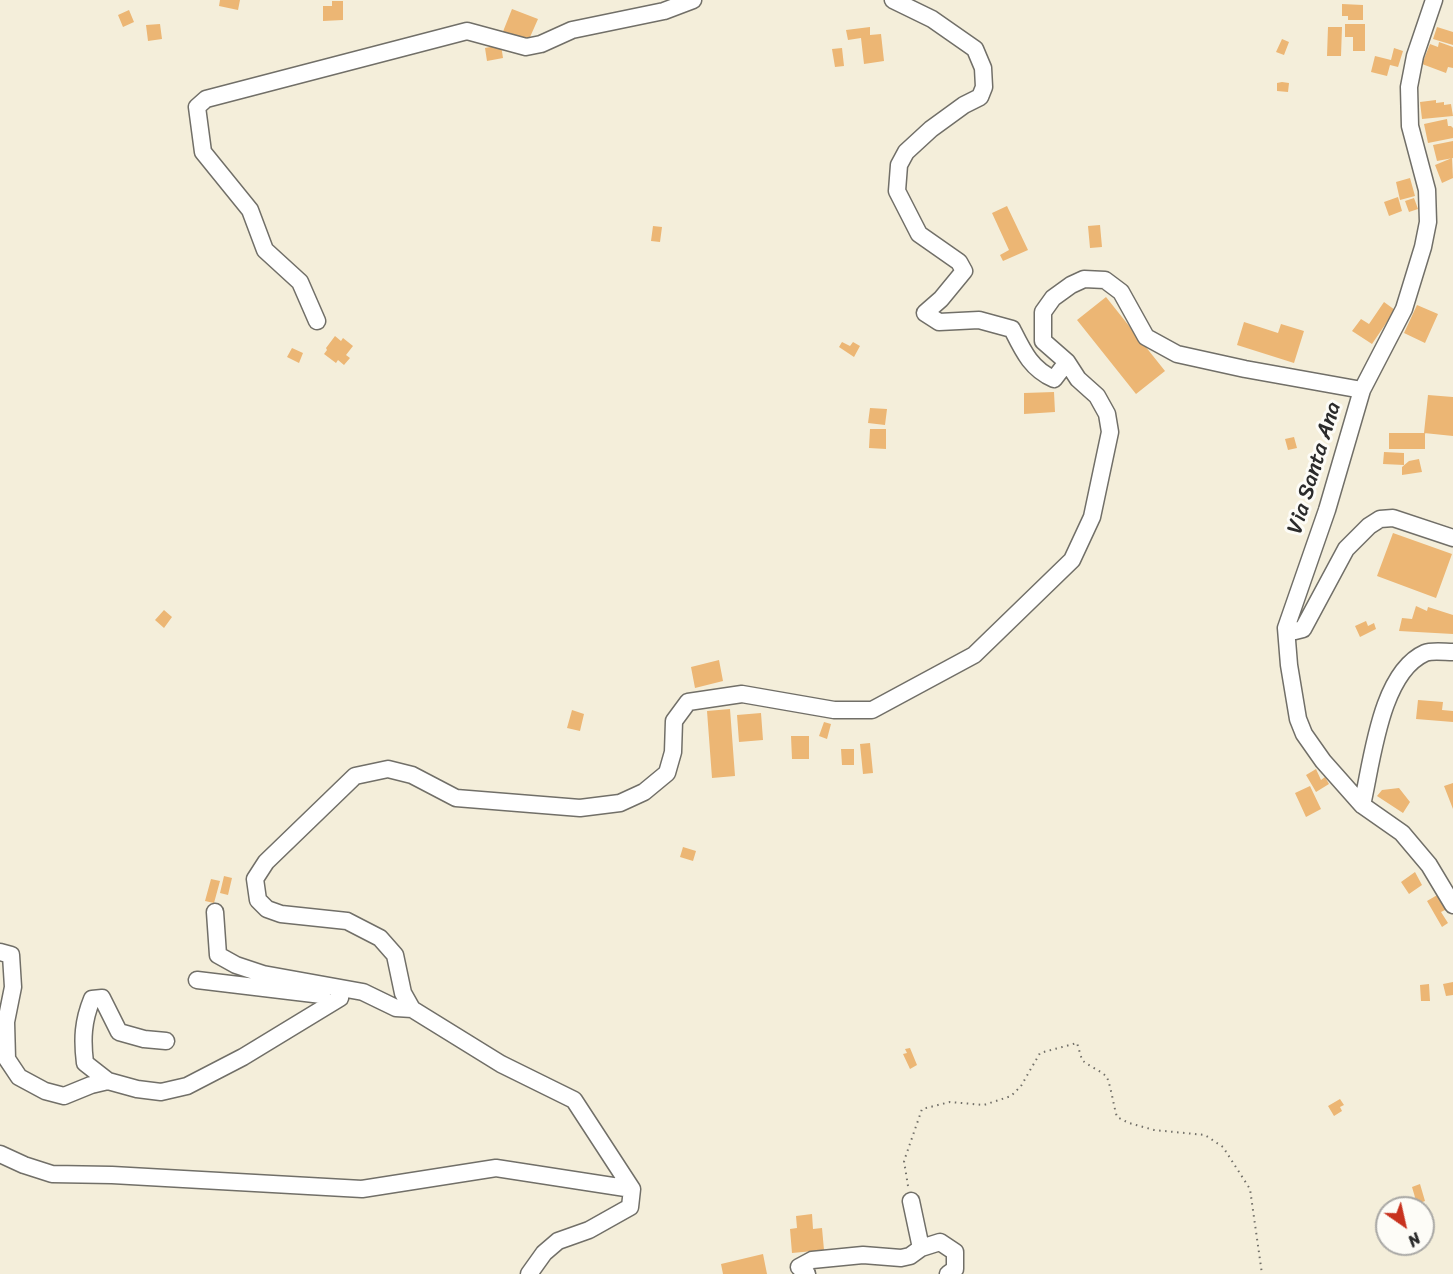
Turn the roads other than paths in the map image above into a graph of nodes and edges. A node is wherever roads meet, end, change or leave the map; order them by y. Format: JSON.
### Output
{"nodes":[{"id":1,"x":693,"y":0,"type":"edge"},
{"id":2,"x":893,"y":0,"type":"edge"},
{"id":3,"x":1434,"y":0,"type":"edge"},
{"id":4,"x":317,"y":321,"type":"dead end"},
{"id":5,"x":1067,"y":362,"type":"junction"},
{"id":6,"x":1362,"y":390,"type":"junction"},
{"id":7,"x":1453,"y":538,"type":"edge"},
{"id":8,"x":1286,"y":628,"type":"junction"},
{"id":9,"x":1453,"y":652,"type":"edge"},
{"id":10,"x":1362,"y":805,"type":"junction"},
{"id":11,"x":1453,"y":905,"type":"edge"},
{"id":12,"x":215,"y":912,"type":"dead end"},
{"id":13,"x":0,"y":952,"type":"edge"},
{"id":14,"x":197,"y":980,"type":"dead end"},
{"id":15,"x":340,"y":998,"type":"junction"},
{"id":16,"x":404,"y":1008,"type":"junction"},
{"id":17,"x":166,"y":1041,"type":"dead end"},
{"id":18,"x":108,"y":1081,"type":"junction"},
{"id":19,"x":0,"y":1154,"type":"edge"},
{"id":20,"x":632,"y":1189,"type":"junction"},
{"id":21,"x":911,"y":1201,"type":"road end"},
{"id":22,"x":921,"y":1248,"type":"junction"},
{"id":23,"x":529,"y":1274,"type":"edge"},
{"id":24,"x":807,"y":1274,"type":"edge"},
{"id":25,"x":948,"y":1274,"type":"edge"}],
"edges":[{"from":1,"to":4,"type":"street"},
{"from":2,"to":5,"type":"street"},
{"from":3,"to":6,"type":"street","name":"Via Santa Ana"},
{"from":5,"to":6,"type":"street"},
{"from":5,"to":16,"type":"street"},
{"from":6,"to":8,"type":"street","name":"Via Santa Ana"},
{"from":7,"to":8,"type":"street"},
{"from":8,"to":10,"type":"street","name":"Via Santa Ana"},
{"from":9,"to":10,"type":"street"},
{"from":10,"to":11,"type":"street","name":"Via Santa Ana"},
{"from":12,"to":16,"type":"street"},
{"from":13,"to":18,"type":"street"},
{"from":14,"to":15,"type":"street"},
{"from":15,"to":16,"type":"street"},
{"from":15,"to":18,"type":"street"},
{"from":16,"to":20,"type":"street"},
{"from":17,"to":18,"type":"street"},
{"from":19,"to":20,"type":"street"},
{"from":20,"to":23,"type":"street"},
{"from":21,"to":22,"type":"street"},
{"from":22,"to":24,"type":"street"},
{"from":22,"to":25,"type":"street"}]}
